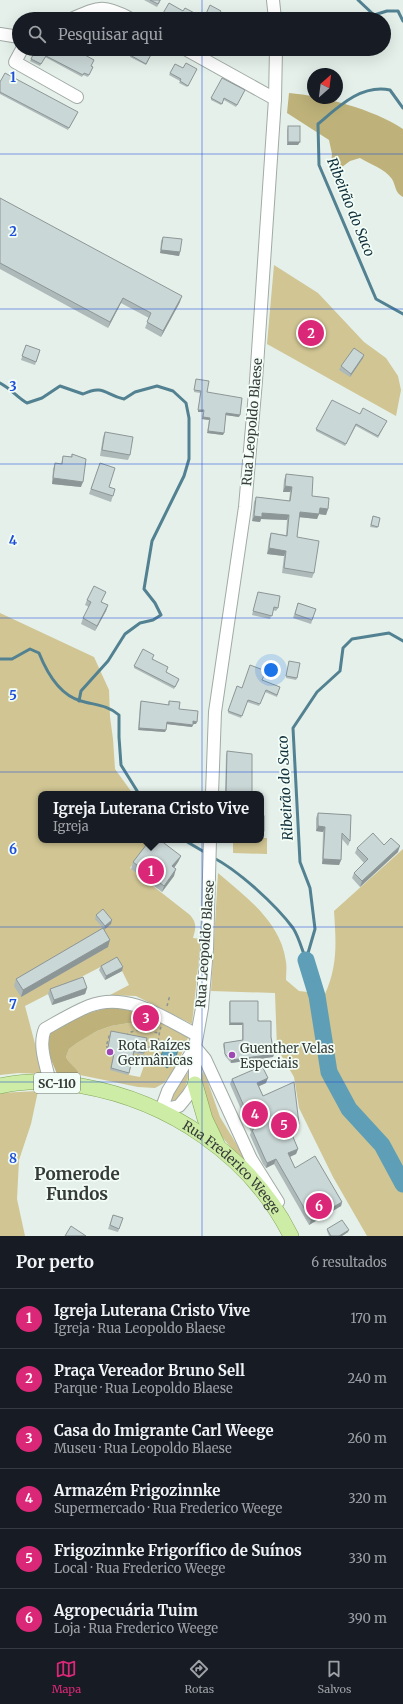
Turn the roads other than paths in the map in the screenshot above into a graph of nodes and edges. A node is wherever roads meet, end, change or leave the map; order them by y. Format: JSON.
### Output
{"nodes":[{"id":1,"x":273,"y":0,"type":"edge"},
{"id":2,"x":89,"y":12,"type":"edge"},
{"id":3,"x":118,"y":12,"type":"edge"},
{"id":4,"x":274,"y":12,"type":"edge"},
{"id":5,"x":0,"y":34,"type":"edge"},
{"id":6,"x":12,"y":35,"type":"edge"},
{"id":7,"x":18,"y":56,"type":"edge"},
{"id":8,"x":198,"y":56,"type":"edge"},
{"id":9,"x":276,"y":56,"type":"edge"},
{"id":10,"x":77,"y":97,"type":"dead end"},
{"id":11,"x":275,"y":99,"type":"junction"},
{"id":12,"x":212,"y":791,"type":"edge"},
{"id":13,"x":210,"y":843,"type":"edge"},
{"id":14,"x":196,"y":1041,"type":"junction"},
{"id":15,"x":50,"y":1082,"type":"junction"},
{"id":16,"x":195,"y":1084,"type":"junction"},
{"id":17,"x":0,"y":1086,"type":"edge"},
{"id":18,"x":161,"y":1110,"type":"junction"},
{"id":19,"x":219,"y":1148,"type":"junction"},
{"id":20,"x":290,"y":1234,"type":"edge"}],
"edges":[{"from":1,"to":4,"type":"street"},
{"from":2,"to":3,"type":"street"},
{"from":5,"to":6,"type":"street"},
{"from":7,"to":10,"type":"street"},
{"from":8,"to":11,"type":"street"},
{"from":9,"to":11,"type":"street","name":"Rua Leopoldo Blaese"},
{"from":11,"to":12,"type":"street","name":"Rua Leopoldo Blaese"},
{"from":13,"to":14,"type":"street","name":"Rua Leopoldo Blaese"},
{"from":14,"to":15,"type":"street"},
{"from":14,"to":16,"type":"street","name":"Rua Leopoldo Blaese"},
{"from":14,"to":18,"type":"street","name":"Rua Leopoldo Blaese"},
{"from":14,"to":20,"type":"street"},
{"from":15,"to":17,"type":"main road","number":"SC-110"},
{"from":15,"to":18,"type":"main road","number":"SC-110"},
{"from":16,"to":18,"type":"street"},
{"from":16,"to":19,"type":"main road"},
{"from":18,"to":19,"type":"main road","name":"Rua Frederico Weege","number":"SC-110"},
{"from":19,"to":20,"type":"main road","name":"Rua Frederico Weege","number":"SC-110"}]}
